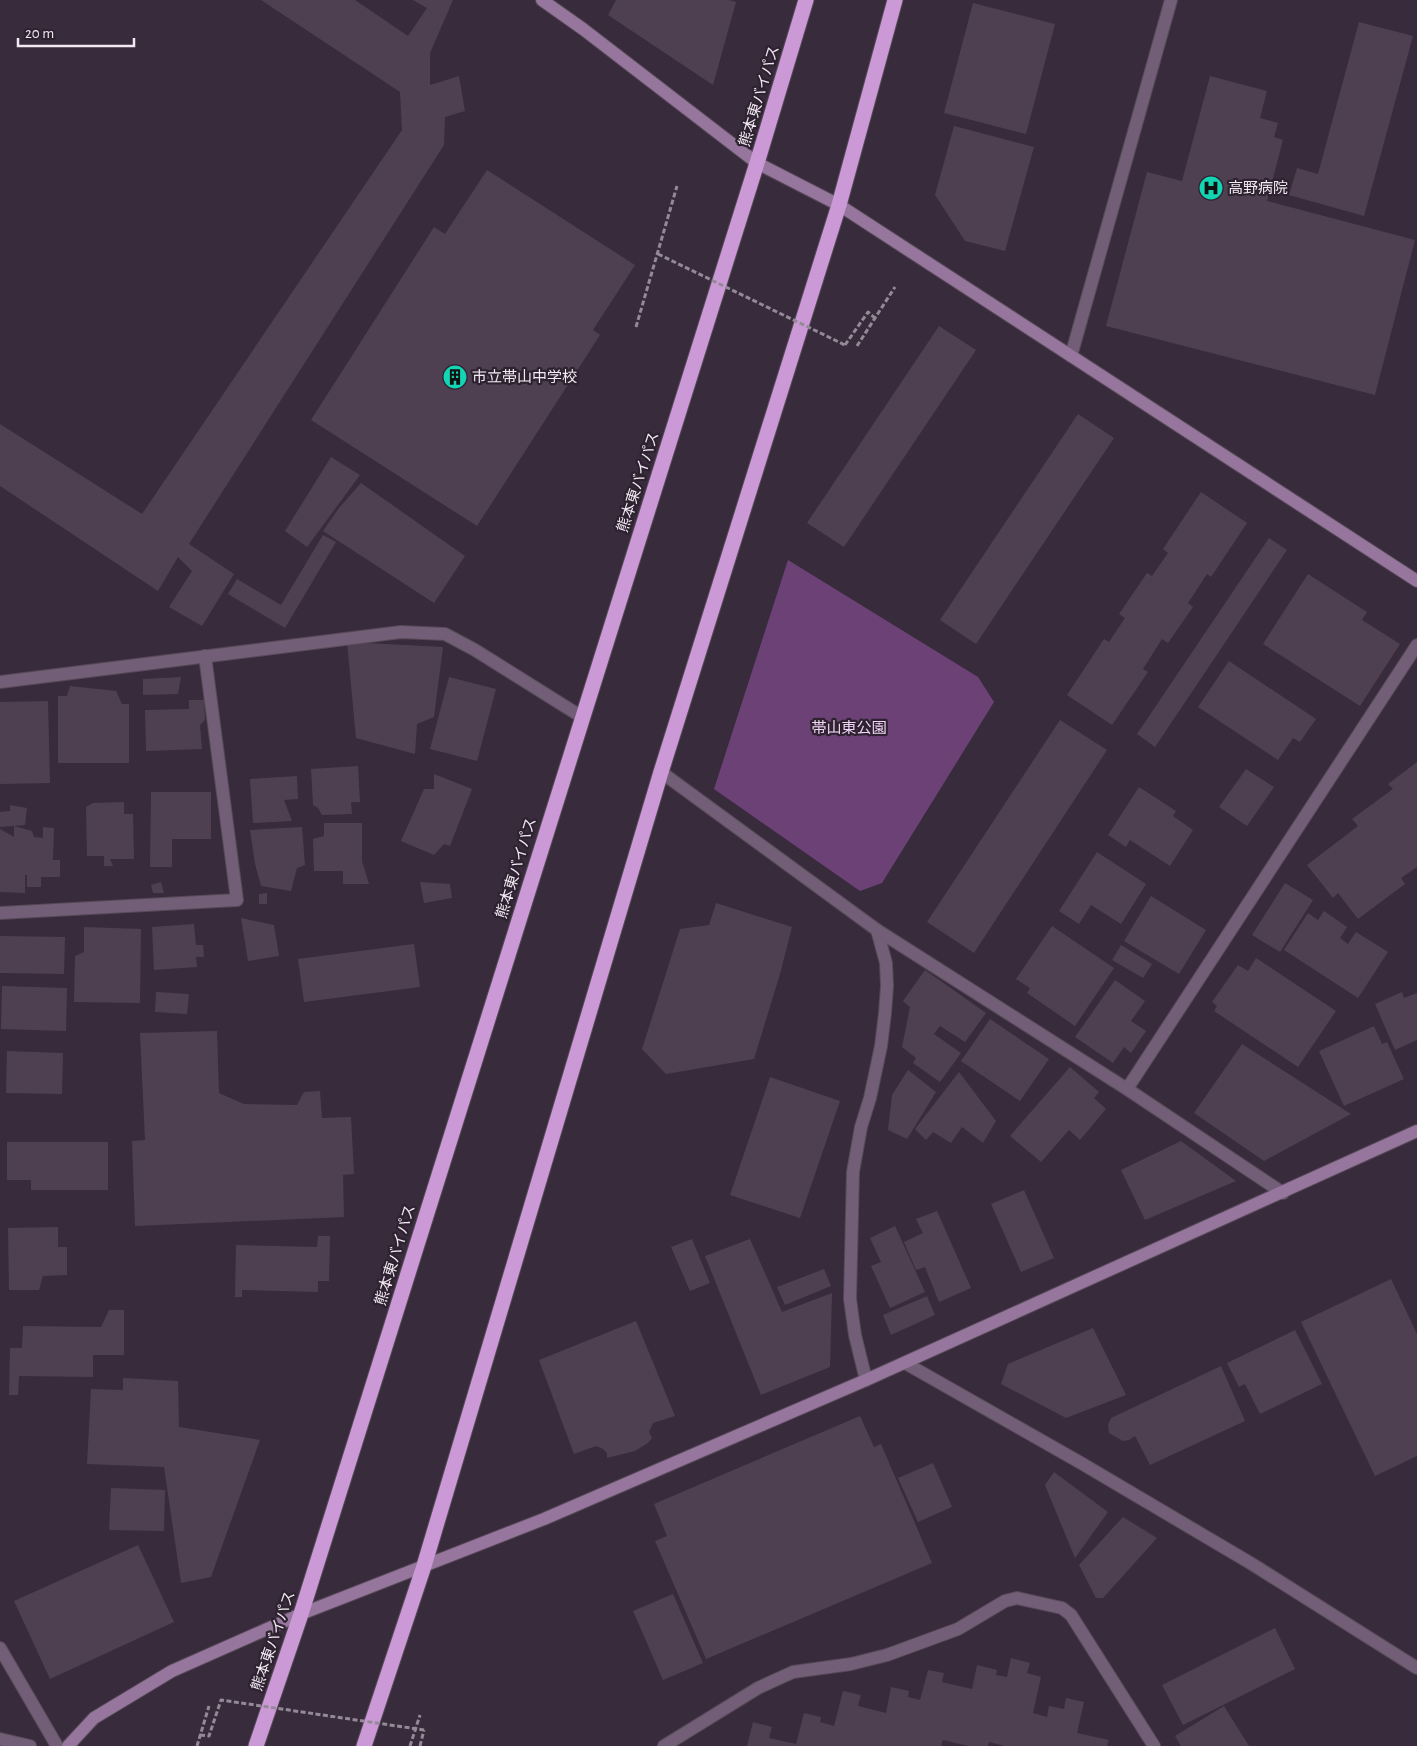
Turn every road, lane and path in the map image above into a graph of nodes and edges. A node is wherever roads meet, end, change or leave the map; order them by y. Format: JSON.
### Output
{"nodes":[{"id":1,"x":542,"y":0,"type":"edge"},
{"id":2,"x":806,"y":0,"type":"edge"},
{"id":3,"x":895,"y":0,"type":"edge"},
{"id":4,"x":1171,"y":0,"type":"edge"},
{"id":5,"x":757,"y":163,"type":"junction"},
{"id":6,"x":677,"y":186,"type":"dead end"},
{"id":7,"x":839,"y":205,"type":"junction"},
{"id":8,"x":658,"y":254,"type":"junction"},
{"id":9,"x":895,"y":287,"type":"dead end"},
{"id":10,"x":876,"y":319,"type":"junction"},
{"id":11,"x":636,"y":327,"type":"dead end"},
{"id":12,"x":857,"y":346,"type":"dead end"},
{"id":13,"x":1071,"y":356,"type":"junction"},
{"id":14,"x":1417,"y":581,"type":"edge"},
{"id":15,"x":1417,"y":645,"type":"edge"},
{"id":16,"x":205,"y":656,"type":"junction"},
{"id":17,"x":0,"y":682,"type":"edge"},
{"id":18,"x":582,"y":717,"type":"junction"},
{"id":19,"x":661,"y":772,"type":"junction"},
{"id":20,"x":0,"y":913,"type":"edge"},
{"id":21,"x":877,"y":930,"type":"junction"},
{"id":22,"x":1127,"y":1089,"type":"junction"},
{"id":23,"x":1417,"y":1131,"type":"edge"},
{"id":24,"x":1283,"y":1193,"type":"junction"},
{"id":25,"x":905,"y":1363,"type":"junction"},
{"id":26,"x":866,"y":1380,"type":"junction"},
{"id":27,"x":424,"y":1566,"type":"junction"},
{"id":28,"x":301,"y":1614,"type":"junction"},
{"id":29,"x":0,"y":1648,"type":"edge"},
{"id":30,"x":1417,"y":1668,"type":"edge"},
{"id":31,"x":209,"y":1706,"type":"dead end"},
{"id":32,"x":420,"y":1715,"type":"dead end"},
{"id":33,"x":200,"y":1735,"type":"junction"},
{"id":34,"x":0,"y":1739,"type":"edge"},
{"id":35,"x":30,"y":1746,"type":"edge"},
{"id":36,"x":57,"y":1746,"type":"edge"},
{"id":37,"x":68,"y":1746,"type":"edge"},
{"id":38,"x":197,"y":1746,"type":"edge"},
{"id":39,"x":256,"y":1746,"type":"edge"},
{"id":40,"x":364,"y":1746,"type":"edge"},
{"id":41,"x":410,"y":1746,"type":"edge"},
{"id":42,"x":420,"y":1746,"type":"edge"},
{"id":43,"x":664,"y":1746,"type":"edge"},
{"id":44,"x":1154,"y":1746,"type":"edge"}],
"edges":[{"from":1,"to":5,"type":"street"},
{"from":2,"to":5,"type":"highway","name":"熊本東バイパス"},
{"from":3,"to":7,"type":"highway"},
{"from":4,"to":13,"type":"street"},
{"from":5,"to":7,"type":"street"},
{"from":5,"to":18,"type":"highway","name":"熊本東バイパス"},
{"from":6,"to":8,"type":"path"},
{"from":7,"to":13,"type":"street"},
{"from":7,"to":19,"type":"highway"},
{"from":8,"to":10,"type":"path","bridge":true},
{"from":8,"to":11,"type":"path"},
{"from":9,"to":10,"type":"path"},
{"from":10,"to":12,"type":"path"},
{"from":13,"to":14,"type":"street"},
{"from":15,"to":22,"type":"street"},
{"from":16,"to":17,"type":"street"},
{"from":16,"to":18,"type":"street"},
{"from":16,"to":20,"type":"street"},
{"from":18,"to":28,"type":"highway","name":"熊本東バイパス"},
{"from":19,"to":21,"type":"street"},
{"from":19,"to":27,"type":"highway"},
{"from":21,"to":22,"type":"street"},
{"from":21,"to":26,"type":"street"},
{"from":22,"to":24,"type":"street"},
{"from":23,"to":24,"type":"street"},
{"from":24,"to":25,"type":"street"},
{"from":25,"to":26,"type":"street"},
{"from":25,"to":30,"type":"street"},
{"from":26,"to":27,"type":"street"},
{"from":27,"to":28,"type":"street"},
{"from":27,"to":40,"type":"highway"},
{"from":28,"to":37,"type":"street"},
{"from":28,"to":39,"type":"highway","name":"熊本東バイパス"},
{"from":29,"to":36,"type":"street"},
{"from":31,"to":33,"type":"path"},
{"from":32,"to":41,"type":"path"},
{"from":33,"to":38,"type":"path"},
{"from":33,"to":42,"type":"path","bridge":true},
{"from":34,"to":35,"type":"street"},
{"from":43,"to":44,"type":"street"}]}
